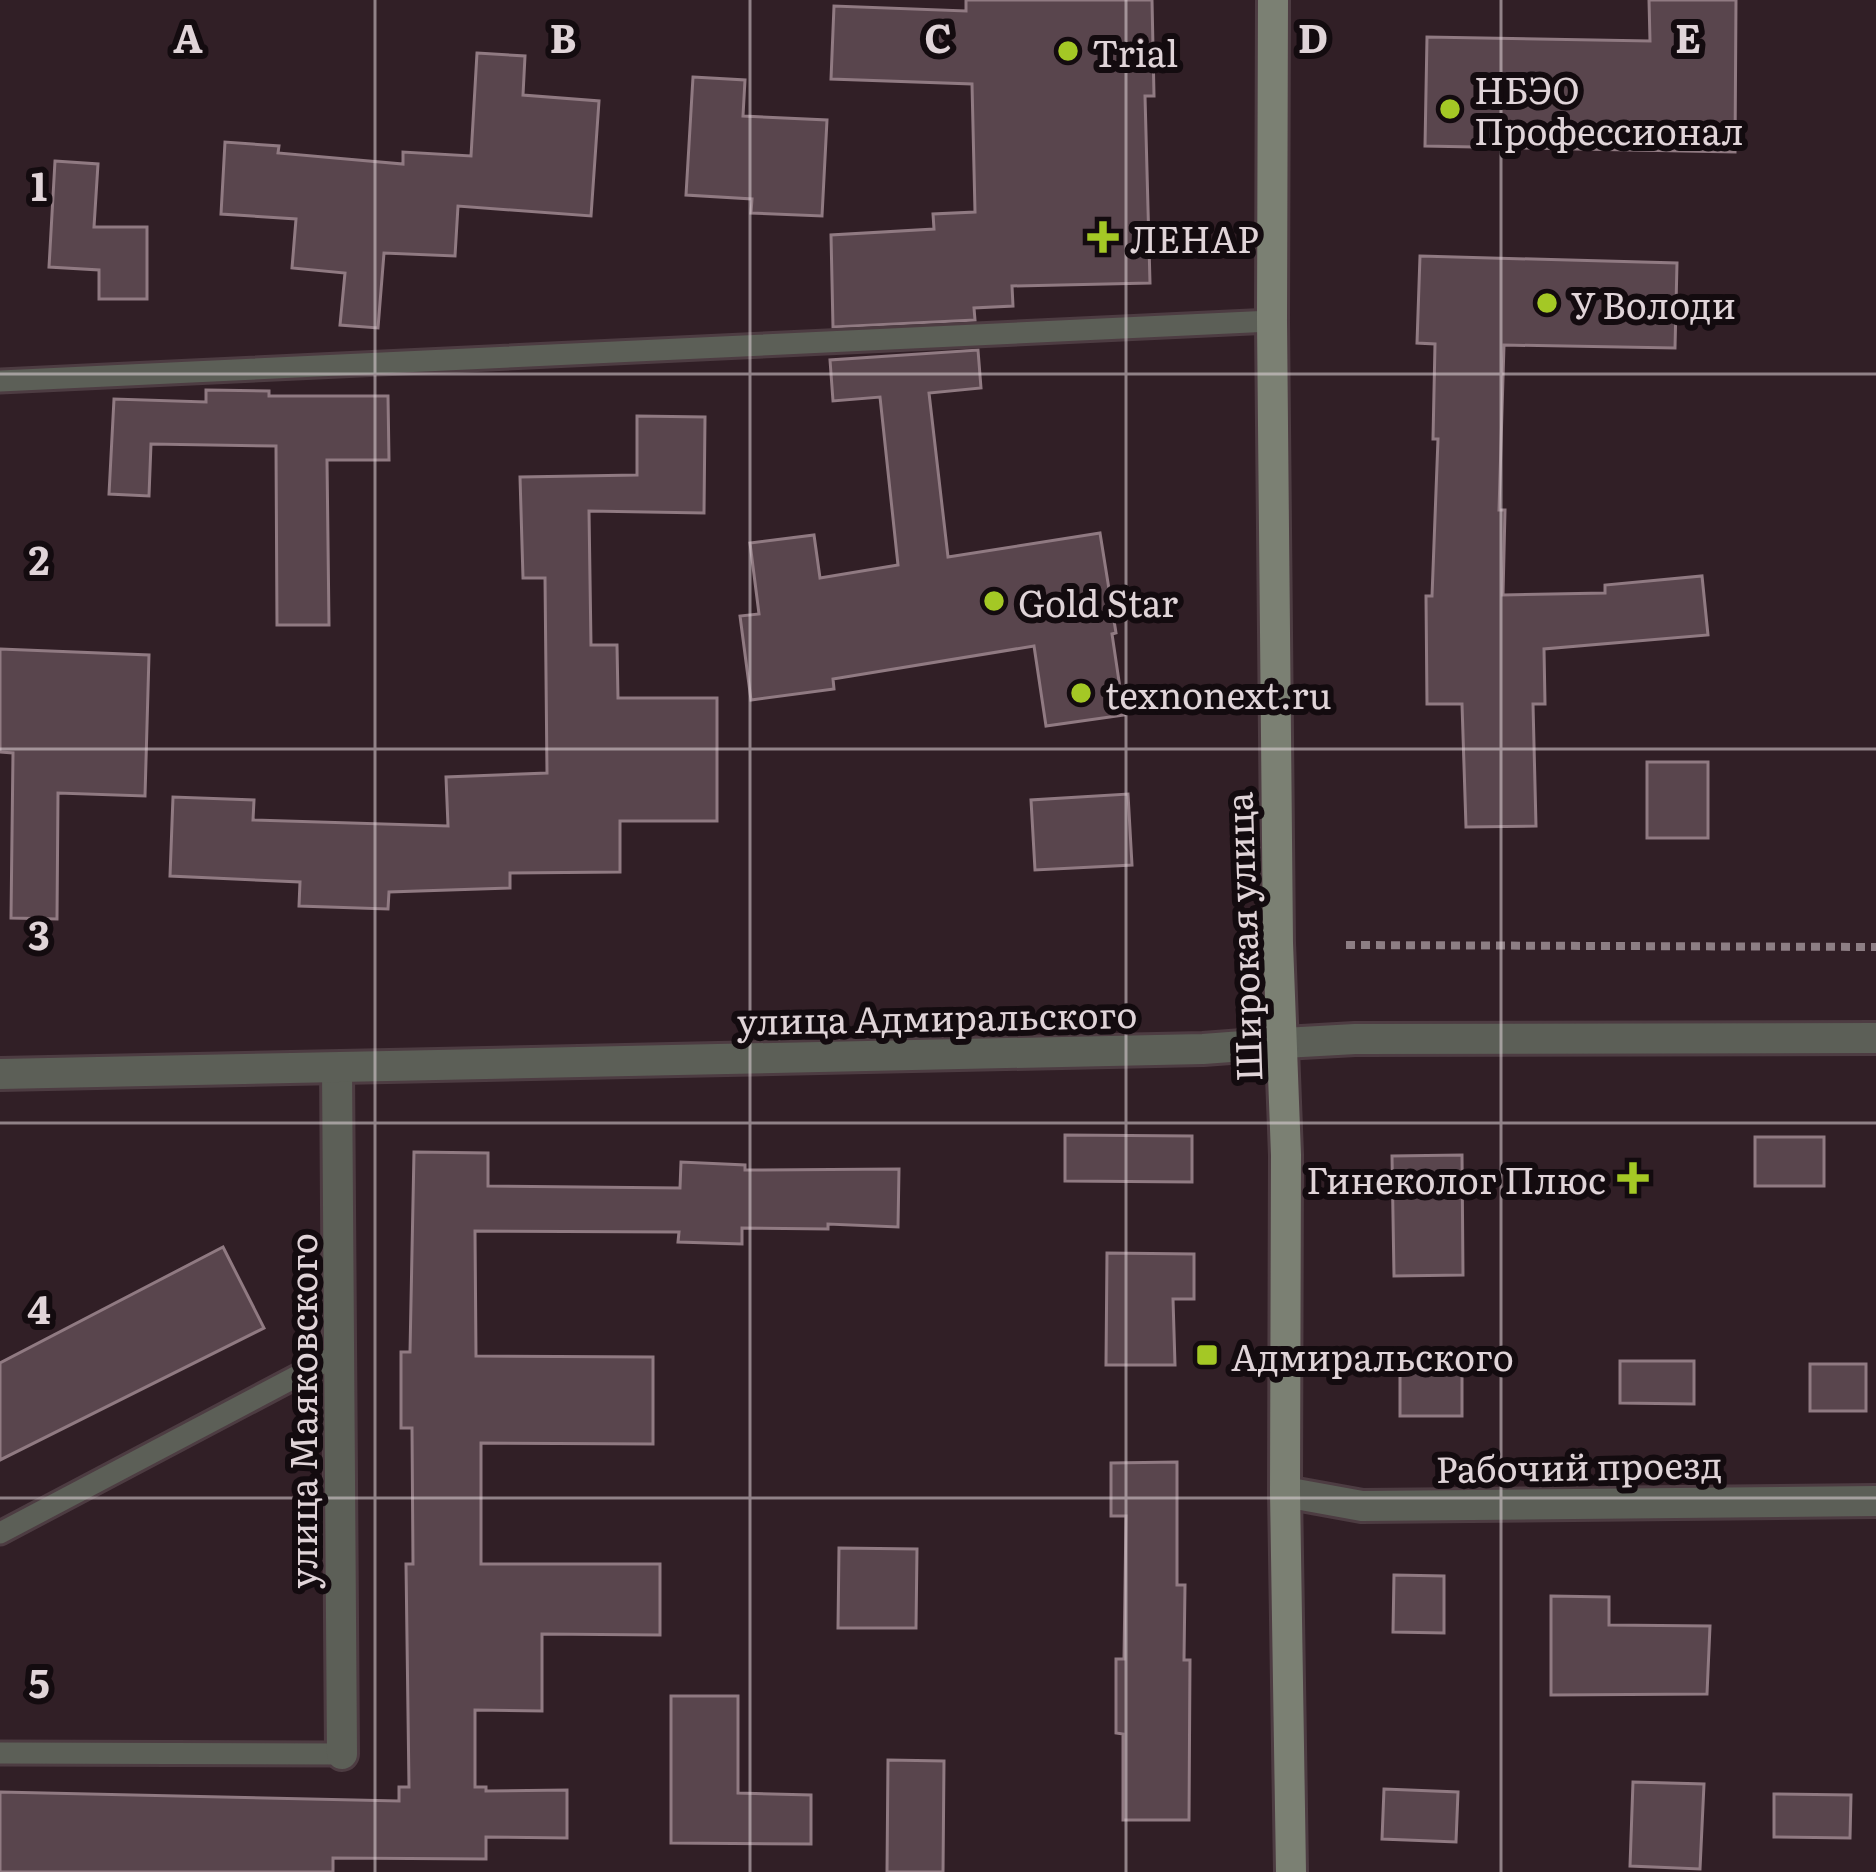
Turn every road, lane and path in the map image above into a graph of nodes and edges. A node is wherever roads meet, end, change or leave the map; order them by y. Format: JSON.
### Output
{"nodes":[{"id":1,"x":1273,"y":0,"type":"edge"},
{"id":2,"x":1272,"y":320,"type":"junction"},
{"id":3,"x":0,"y":381,"type":"edge"},
{"id":4,"x":1346,"y":945,"type":"dead end"},
{"id":5,"x":1876,"y":947,"type":"edge"},
{"id":6,"x":1876,"y":1038,"type":"edge"},
{"id":7,"x":1284,"y":1043,"type":"junction"},
{"id":8,"x":337,"y":1069,"type":"junction"},
{"id":9,"x":0,"y":1074,"type":"edge"},
{"id":10,"x":339,"y":1354,"type":"junction"},
{"id":11,"x":1285,"y":1492,"type":"junction"},
{"id":12,"x":1876,"y":1501,"type":"edge"},
{"id":13,"x":0,"y":1534,"type":"edge"},
{"id":14,"x":0,"y":1754,"type":"edge"},
{"id":15,"x":342,"y":1754,"type":"joint"},
{"id":16,"x":1291,"y":1872,"type":"edge"}],
"edges":[{"from":1,"to":2,"type":"main road","name":"Широкая улица"},
{"from":2,"to":3,"type":"lane"},
{"from":2,"to":7,"type":"main road","name":"Широкая улица"},
{"from":4,"to":5,"type":"path"},
{"from":6,"to":7,"type":"street","name":"улица Адмиральского"},
{"from":7,"to":8,"type":"street","name":"улица Адмиральского"},
{"from":7,"to":11,"type":"main road","name":"Широкая улица"},
{"from":8,"to":9,"type":"street","name":"улица Адмиральского"},
{"from":8,"to":10,"type":"street","name":"улица Маяковского"},
{"from":10,"to":13,"type":"lane"},
{"from":10,"to":15,"type":"street","name":"улица Маяковского"},
{"from":11,"to":12,"type":"street","name":"Рабочий проезд"},
{"from":11,"to":16,"type":"main road","name":"Широкая улица"},
{"from":14,"to":15,"type":"lane"}]}
